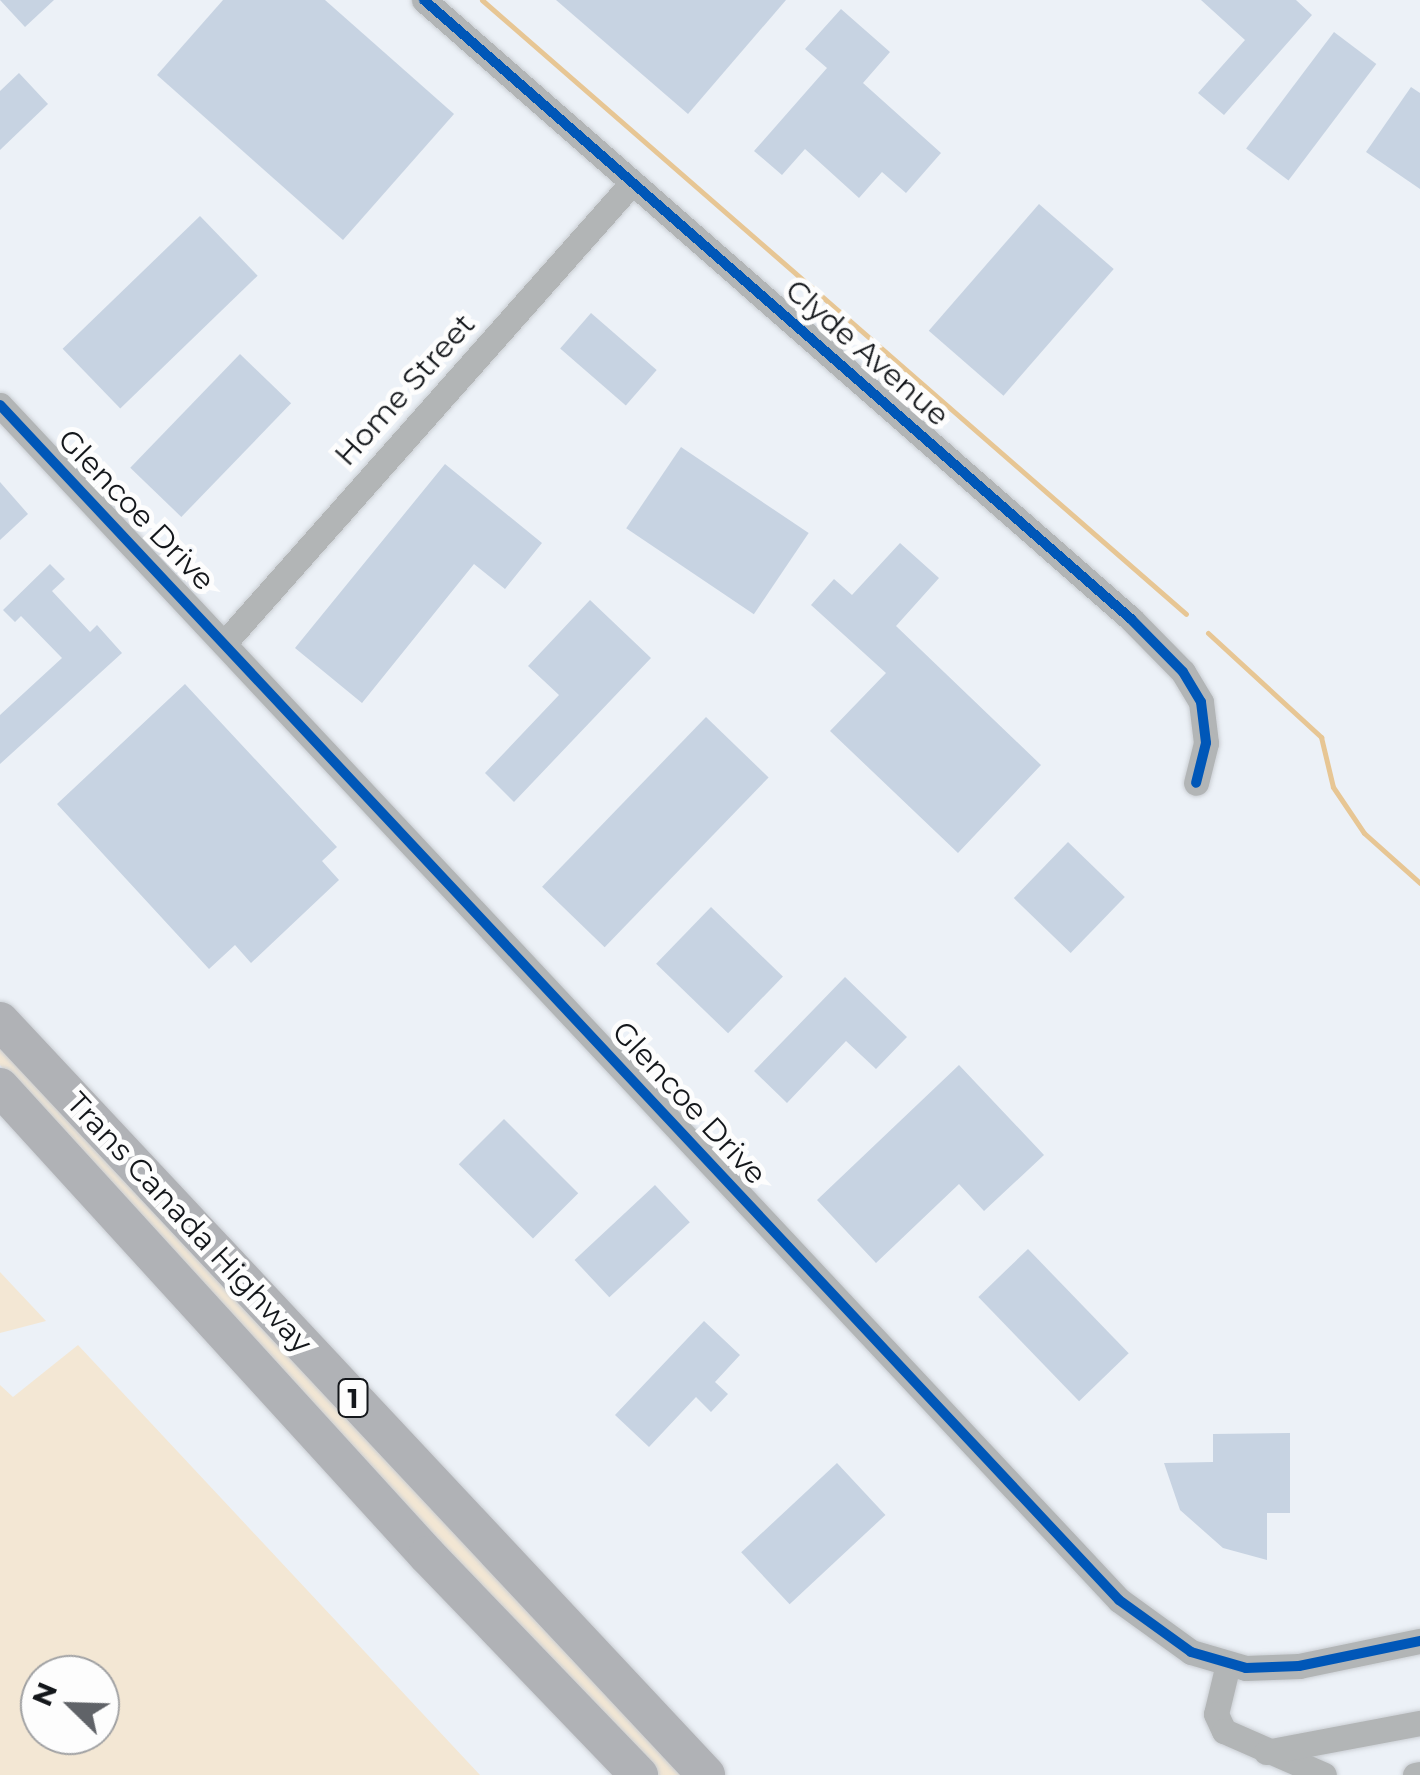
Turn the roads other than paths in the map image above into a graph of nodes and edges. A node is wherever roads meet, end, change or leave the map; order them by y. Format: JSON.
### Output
{"nodes":[{"id":1,"x":424,"y":0,"type":"edge"},
{"id":2,"x":631,"y":184,"type":"junction"},
{"id":3,"x":0,"y":405,"type":"edge"},
{"id":4,"x":227,"y":640,"type":"junction"},
{"id":5,"x":1196,"y":783,"type":"dead end"},
{"id":6,"x":0,"y":1022,"type":"edge"},
{"id":7,"x":0,"y":1087,"type":"edge"},
{"id":8,"x":459,"y":1588,"type":"junction"},
{"id":9,"x":1420,"y":1641,"type":"edge"},
{"id":10,"x":1228,"y":1664,"type":"junction"},
{"id":11,"x":1420,"y":1722,"type":"edge"},
{"id":12,"x":1266,"y":1752,"type":"junction"},
{"id":13,"x":617,"y":1775,"type":"edge"},
{"id":14,"x":639,"y":1775,"type":"edge"},
{"id":15,"x":706,"y":1775,"type":"edge"},
{"id":16,"x":1324,"y":1775,"type":"edge"}],
"edges":[{"from":1,"to":2,"type":"street","name":"Clyde Avenue"},
{"from":2,"to":4,"type":"street","name":"Home Street"},
{"from":2,"to":5,"type":"street","name":"Clyde Avenue"},
{"from":3,"to":4,"type":"street","name":"Glencoe Drive"},
{"from":4,"to":10,"type":"street","name":"Glencoe Drive"},
{"from":6,"to":15,"type":"highway","name":"Trans Canada Highway","number":"1"},
{"from":7,"to":8,"type":"highway","name":"Trans Canada Highway","number":"1"},
{"from":8,"to":13,"type":"highway"},
{"from":8,"to":14,"type":"highway","name":"Trans Canada Highway","number":"1"},
{"from":9,"to":10,"type":"street","name":"Glencoe Drive"},
{"from":10,"to":12,"type":"street"},
{"from":11,"to":12,"type":"street"},
{"from":12,"to":16,"type":"street"}]}
